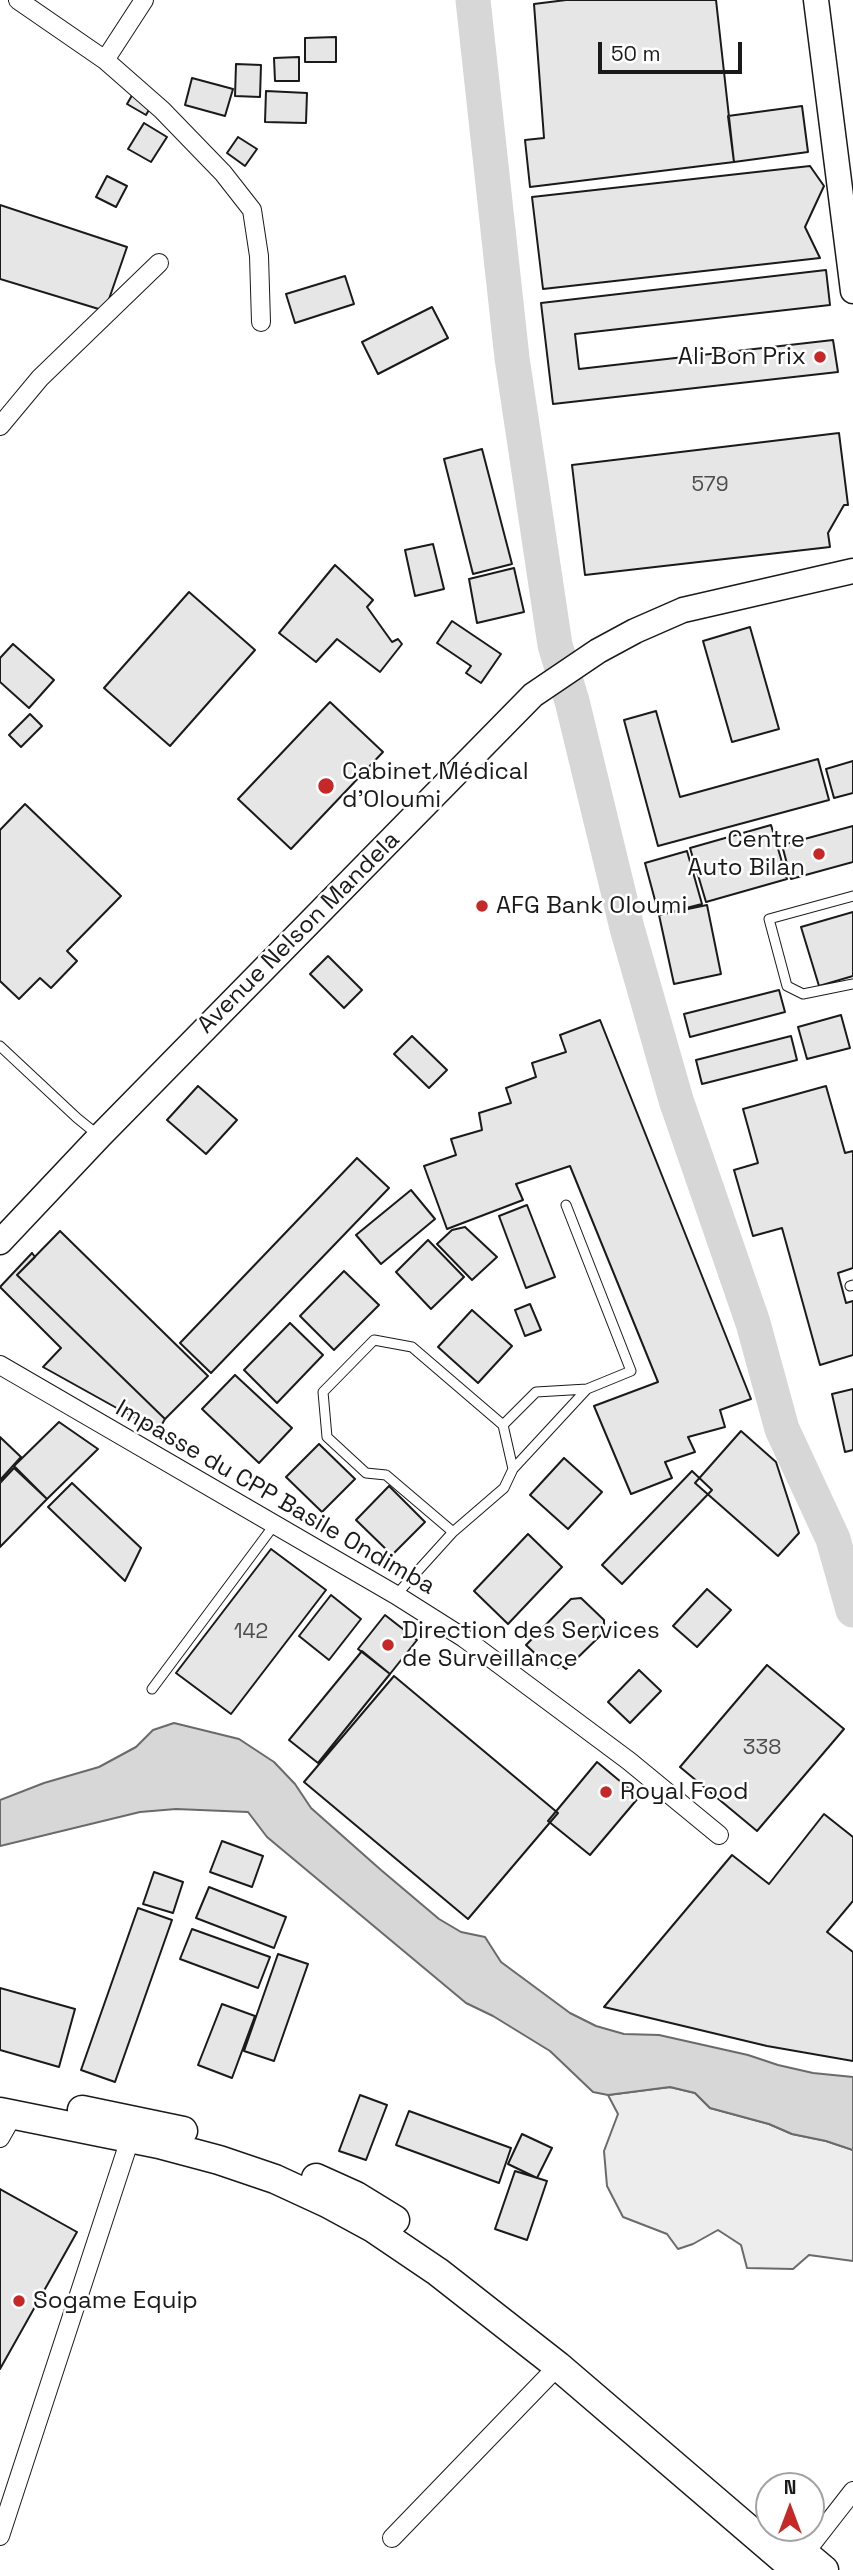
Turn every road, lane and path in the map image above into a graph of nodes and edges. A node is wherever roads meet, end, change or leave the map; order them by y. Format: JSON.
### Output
{"nodes":[{"id":1,"x":18,"y":0,"type":"edge"},
{"id":2,"x":144,"y":0,"type":"edge"},
{"id":3,"x":816,"y":0,"type":"edge"},
{"id":4,"x":105,"y":60,"type":"junction"},
{"id":5,"x":159,"y":263,"type":"dead end"},
{"id":6,"x":853,"y":291,"type":"edge"},
{"id":7,"x":261,"y":322,"type":"dead end"},
{"id":8,"x":0,"y":426,"type":"edge"},
{"id":9,"x":853,"y":571,"type":"edge"},
{"id":10,"x":853,"y":896,"type":"edge"},
{"id":11,"x":853,"y":984,"type":"edge"},
{"id":12,"x":0,"y":1046,"type":"edge"},
{"id":13,"x":100,"y":1136,"type":"junction"},
{"id":14,"x":566,"y":1205,"type":"dead end"},
{"id":15,"x":0,"y":1242,"type":"edge"},
{"id":16,"x":0,"y":1365,"type":"edge"},
{"id":17,"x":587,"y":1389,"type":"junction"},
{"id":18,"x":503,"y":1424,"type":"junction"},
{"id":19,"x":513,"y":1469,"type":"junction"},
{"id":20,"x":275,"y":1524,"type":"junction"},
{"id":21,"x":453,"y":1532,"type":"junction"},
{"id":22,"x":397,"y":1595,"type":"junction"},
{"id":23,"x":152,"y":1689,"type":"dead end"},
{"id":24,"x":719,"y":1835,"type":"dead end"},
{"id":25,"x":3,"y":2115,"type":"edge"},
{"id":26,"x":130,"y":2139,"type":"junction"},
{"id":27,"x":558,"y":2366,"type":"junction"},
{"id":28,"x":853,"y":2491,"type":"edge"},
{"id":29,"x":0,"y":2536,"type":"edge"},
{"id":30,"x":392,"y":2538,"type":"dead end"},
{"id":31,"x":789,"y":2552,"type":"edge"}],
"edges":[{"from":1,"to":4,"type":"street"},
{"from":2,"to":4,"type":"street"},
{"from":3,"to":6,"type":"main road"},
{"from":4,"to":7,"type":"street"},
{"from":5,"to":8,"type":"street"},
{"from":9,"to":13,"type":"main road","name":"Avenue Nelson Mandela"},
{"from":10,"to":11,"type":"lane"},
{"from":12,"to":13,"type":"lane"},
{"from":13,"to":15,"type":"main road","name":"Avenue Nelson Mandela"},
{"from":14,"to":17,"type":"lane"},
{"from":16,"to":20,"type":"street","name":"Impasse du CPP Basile Ondimba"},
{"from":17,"to":18,"type":"lane"},
{"from":17,"to":19,"type":"lane"},
{"from":18,"to":19,"type":"lane"},
{"from":18,"to":21,"type":"lane"},
{"from":19,"to":21,"type":"lane"},
{"from":20,"to":22,"type":"street","name":"Impasse du CPP Basile Ondimba"},
{"from":20,"to":23,"type":"lane"},
{"from":21,"to":22,"type":"lane"},
{"from":22,"to":24,"type":"street","name":"Impasse du CPP Basile Ondimba"},
{"from":25,"to":26,"type":"main road"},
{"from":25,"to":31,"type":"main road"},
{"from":26,"to":27,"type":"main road"},
{"from":26,"to":29,"type":"street"},
{"from":27,"to":30,"type":"street"},
{"from":27,"to":31,"type":"main road"},
{"from":28,"to":31,"type":"street"}]}
